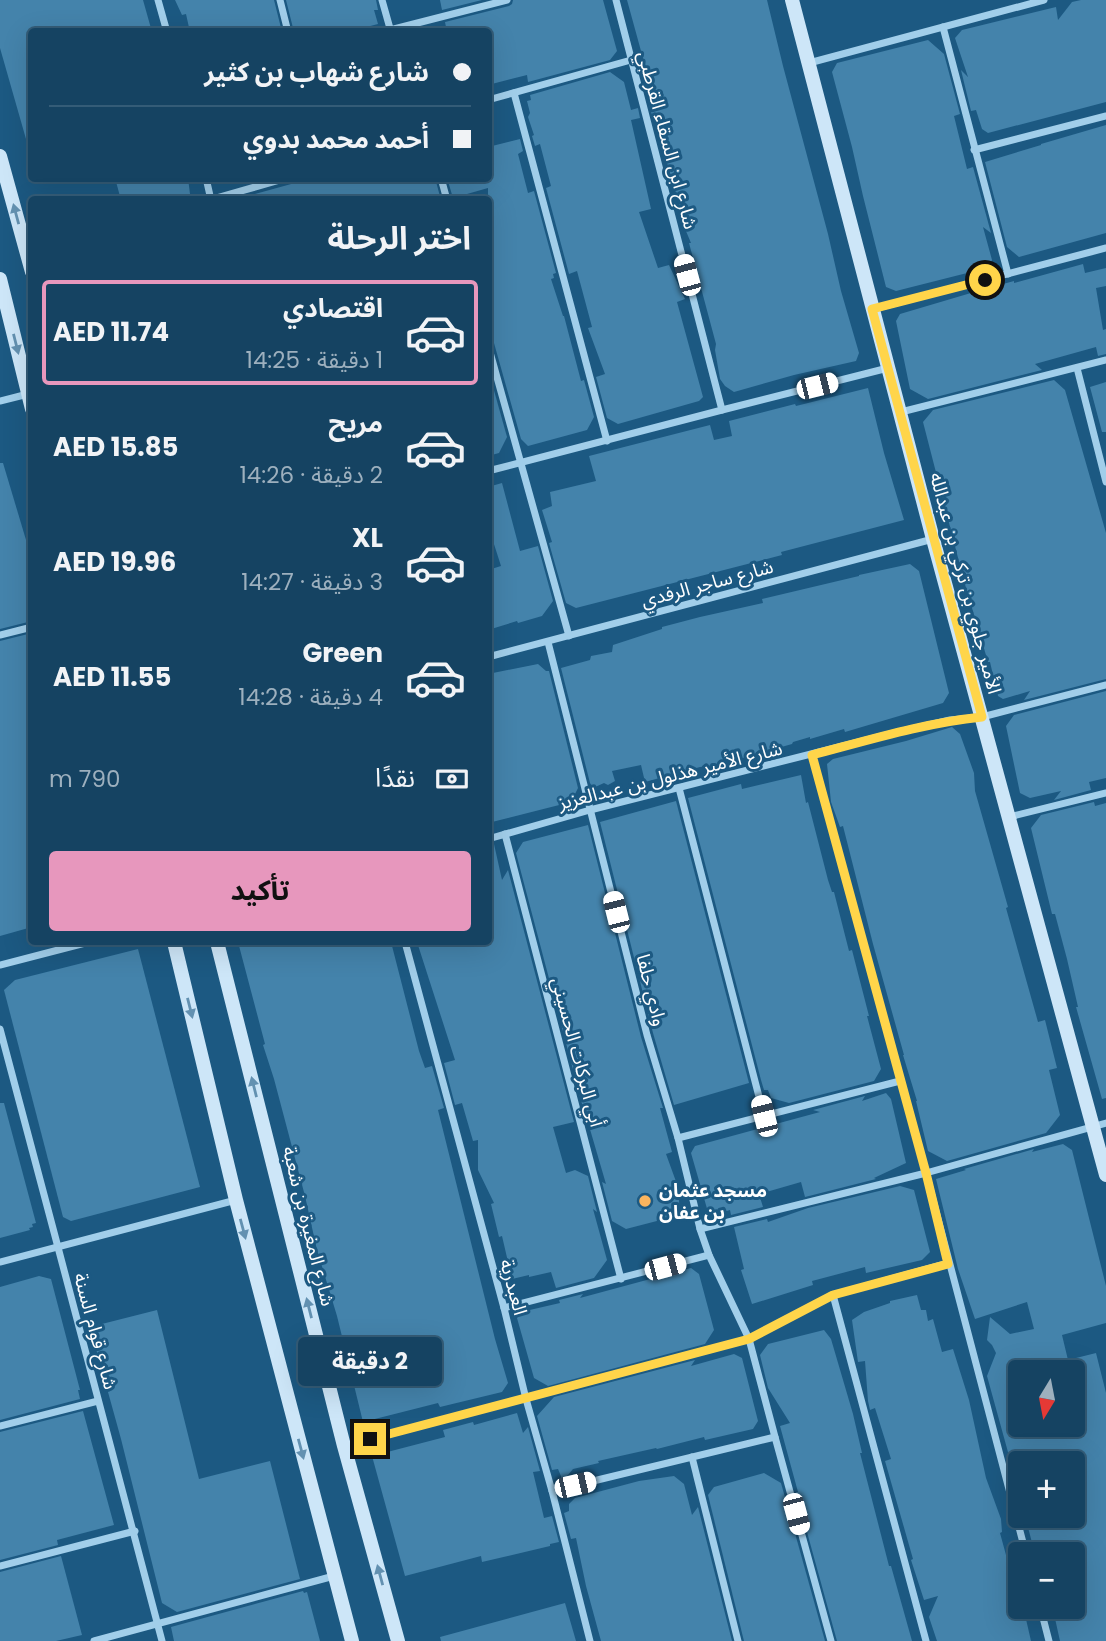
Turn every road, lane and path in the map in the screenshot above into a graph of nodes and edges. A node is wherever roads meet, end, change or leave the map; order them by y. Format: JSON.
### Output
{"nodes":[{"id":1,"x":158,"y":0,"type":"edge"},
{"id":2,"x":280,"y":0,"type":"edge"},
{"id":3,"x":382,"y":0,"type":"edge"},
{"id":4,"x":507,"y":0,"type":"edge"},
{"id":5,"x":615,"y":0,"type":"edge"},
{"id":6,"x":792,"y":0,"type":"edge"},
{"id":7,"x":1044,"y":0,"type":"edge"},
{"id":8,"x":943,"y":27,"type":"junction"},
{"id":9,"x":165,"y":28,"type":"edge"},
{"id":10,"x":287,"y":28,"type":"edge"},
{"id":11,"x":390,"y":28,"type":"edge"},
{"id":12,"x":402,"y":28,"type":"edge"},
{"id":13,"x":631,"y":60,"type":"junction"},
{"id":14,"x":809,"y":63,"type":"junction"},
{"id":15,"x":514,"y":93,"type":"junction"},
{"id":16,"x":492,"y":99,"type":"edge"},
{"id":17,"x":1106,"y":116,"type":"edge"},
{"id":18,"x":974,"y":150,"type":"junction"},
{"id":19,"x":0,"y":156,"type":"edge"},
{"id":20,"x":273,"y":182,"type":"edge"},
{"id":21,"x":222,"y":196,"type":"edge"},
{"id":22,"x":28,"y":247,"type":"edge"},
{"id":23,"x":1106,"y":248,"type":"edge"},
{"id":24,"x":1008,"y":274,"type":"junction"},
{"id":25,"x":0,"y":279,"type":"edge"},
{"id":26,"x":872,"y":309,"type":"junction"},
{"id":27,"x":492,"y":359,"type":"edge"},
{"id":28,"x":1106,"y":360,"type":"edge"},
{"id":29,"x":888,"y":368,"type":"junction"},
{"id":30,"x":1077,"y":368,"type":"junction"},
{"id":31,"x":28,"y":393,"type":"edge"},
{"id":32,"x":0,"y":401,"type":"edge"},
{"id":33,"x":28,"y":401,"type":"edge"},
{"id":34,"x":722,"y":410,"type":"junction"},
{"id":35,"x":901,"y":412,"type":"junction"},
{"id":36,"x":607,"y":440,"type":"junction"},
{"id":37,"x":521,"y":464,"type":"junction"},
{"id":38,"x":492,"y":470,"type":"edge"},
{"id":39,"x":1106,"y":482,"type":"edge"},
{"id":40,"x":933,"y":539,"type":"junction"},
{"id":41,"x":28,"y":628,"type":"edge"},
{"id":42,"x":0,"y":635,"type":"edge"},
{"id":43,"x":569,"y":636,"type":"junction"},
{"id":44,"x":548,"y":642,"type":"junction"},
{"id":45,"x":492,"y":656,"type":"edge"},
{"id":46,"x":1106,"y":685,"type":"edge"},
{"id":47,"x":982,"y":717,"type":"junction"},
{"id":48,"x":812,"y":755,"type":"junction"},
{"id":49,"x":679,"y":788,"type":"junction"},
{"id":50,"x":1106,"y":793,"type":"edge"},
{"id":51,"x":590,"y":810,"type":"junction"},
{"id":52,"x":1008,"y":817,"type":"junction"},
{"id":53,"x":505,"y":834,"type":"junction"},
{"id":54,"x":492,"y":838,"type":"edge"},
{"id":55,"x":77,"y":945,"type":"edge"},
{"id":56,"x":175,"y":945,"type":"edge"},
{"id":57,"x":218,"y":945,"type":"edge"},
{"id":58,"x":406,"y":945,"type":"edge"},
{"id":59,"x":0,"y":965,"type":"edge"},
{"id":60,"x":0,"y":1029,"type":"edge"},
{"id":61,"x":900,"y":1081,"type":"junction"},
{"id":62,"x":764,"y":1116,"type":"junction"},
{"id":63,"x":1099,"y":1126,"type":"edge"},
{"id":64,"x":678,"y":1138,"type":"junction"},
{"id":65,"x":926,"y":1173,"type":"junction"},
{"id":66,"x":1106,"y":1175,"type":"edge"},
{"id":67,"x":236,"y":1200,"type":"junction"},
{"id":68,"x":700,"y":1229,"type":"junction"},
{"id":69,"x":57,"y":1246,"type":"junction"},
{"id":70,"x":709,"y":1255,"type":"junction"},
{"id":71,"x":0,"y":1262,"type":"edge"},
{"id":72,"x":948,"y":1264,"type":"junction"},
{"id":73,"x":621,"y":1279,"type":"junction"},
{"id":74,"x":833,"y":1295,"type":"junction"},
{"id":75,"x":504,"y":1308,"type":"junction"},
{"id":76,"x":749,"y":1339,"type":"junction"},
{"id":77,"x":526,"y":1399,"type":"junction"},
{"id":78,"x":98,"y":1401,"type":"junction"},
{"id":79,"x":0,"y":1426,"type":"edge"},
{"id":80,"x":775,"y":1437,"type":"junction"},
{"id":81,"x":344,"y":1446,"type":"junction"},
{"id":82,"x":692,"y":1457,"type":"junction"},
{"id":83,"x":552,"y":1491,"type":"junction"},
{"id":84,"x":135,"y":1531,"type":"junction"},
{"id":85,"x":1023,"y":1542,"type":"edge"},
{"id":86,"x":0,"y":1566,"type":"edge"},
{"id":87,"x":334,"y":1576,"type":"junction"},
{"id":88,"x":1043,"y":1619,"type":"edge"},
{"id":89,"x":158,"y":1623,"type":"junction"},
{"id":90,"x":94,"y":1641,"type":"edge"},
{"id":91,"x":162,"y":1641,"type":"edge"},
{"id":92,"x":352,"y":1641,"type":"edge"},
{"id":93,"x":398,"y":1641,"type":"edge"},
{"id":94,"x":590,"y":1641,"type":"edge"},
{"id":95,"x":738,"y":1641,"type":"edge"},
{"id":96,"x":831,"y":1641,"type":"edge"},
{"id":97,"x":926,"y":1641,"type":"edge"},
{"id":98,"x":1049,"y":1641,"type":"edge"}],
"edges":[{"from":1,"to":9,"type":"street"},
{"from":2,"to":10,"type":"street"},
{"from":3,"to":11,"type":"street"},
{"from":4,"to":12,"type":"street"},
{"from":5,"to":13,"type":"street","name":"شارع ابن السقاء القرطبي"},
{"from":6,"to":14,"type":"street","name":"الأمير جلوي بن تركي بن عبدالله"},
{"from":7,"to":8,"type":"street"},
{"from":8,"to":14,"type":"street"},
{"from":8,"to":18,"type":"street"},
{"from":13,"to":15,"type":"street"},
{"from":13,"to":34,"type":"street","name":"شارع ابن السقاء القرطبي"},
{"from":14,"to":26,"type":"street","name":"الأمير جلوي بن تركي بن عبدالله"},
{"from":15,"to":16,"type":"street"},
{"from":15,"to":36,"type":"street"},
{"from":17,"to":18,"type":"street"},
{"from":18,"to":24,"type":"street"},
{"from":22,"to":19,"type":"street","one_way":true},
{"from":20,"to":21,"type":"street"},
{"from":23,"to":24,"type":"street"},
{"from":24,"to":26,"type":"street"},
{"from":25,"to":31,"type":"street","one_way":true},
{"from":26,"to":29,"type":"street","name":"الأمير جلوي بن تركي بن عبدالله"},
{"from":27,"to":37,"type":"street"},
{"from":28,"to":30,"type":"street"},
{"from":29,"to":34,"type":"street"},
{"from":29,"to":35,"type":"street","name":"الأمير جلوي بن تركي بن عبدالله"},
{"from":30,"to":35,"type":"street"},
{"from":30,"to":39,"type":"street"},
{"from":32,"to":33,"type":"street"},
{"from":34,"to":36,"type":"street"},
{"from":35,"to":40,"type":"street","name":"الأمير جلوي بن تركي بن عبدالله"},
{"from":36,"to":37,"type":"street"},
{"from":37,"to":38,"type":"street"},
{"from":37,"to":43,"type":"street"},
{"from":40,"to":43,"type":"street","name":"شارع ساجر الرفدي"},
{"from":40,"to":47,"type":"street","name":"الأمير جلوي بن تركي بن عبدالله"},
{"from":41,"to":42,"type":"street"},
{"from":43,"to":44,"type":"street","name":"شارع ساجر الرفدي"},
{"from":44,"to":45,"type":"street","name":"شارع ساجر الرفدي"},
{"from":44,"to":51,"type":"street","name":"وادي حلفا"},
{"from":46,"to":47,"type":"street","name":"شارع الأمير هذلول بن عبدالعزيز"},
{"from":47,"to":48,"type":"street","name":"شارع الأمير هذلول بن عبدالعزيز"},
{"from":47,"to":52,"type":"street","name":"الأمير جلوي بن تركي بن عبدالله"},
{"from":48,"to":49,"type":"street","name":"شارع الأمير هذلول بن عبدالعزيز"},
{"from":48,"to":61,"type":"street"},
{"from":49,"to":51,"type":"street","name":"شارع الأمير هذلول بن عبدالعزيز"},
{"from":49,"to":62,"type":"street"},
{"from":50,"to":52,"type":"street"},
{"from":51,"to":53,"type":"street","name":"شارع الأمير هذلول بن عبدالعزيز"},
{"from":51,"to":64,"type":"street","name":"وادي حلفا"},
{"from":52,"to":63,"type":"street","name":"الأمير جلوي بن تركي بن عبدالله"},
{"from":53,"to":54,"type":"street","name":"شارع الأمير هذلول بن عبدالعزيز"},
{"from":53,"to":73,"type":"street","name":"أبي البركات الحسيني"},
{"from":55,"to":59,"type":"street"},
{"from":56,"to":67,"type":"street","one_way":true},
{"from":81,"to":57,"type":"street","name":"شارع المغيرة بن شعبة","one_way":true},
{"from":58,"to":75,"type":"street","name":"العبدرية"},
{"from":60,"to":69,"type":"street","name":"شارع قوام السنة"},
{"from":61,"to":62,"type":"street"},
{"from":61,"to":65,"type":"street"},
{"from":62,"to":64,"type":"street"},
{"from":63,"to":65,"type":"street"},
{"from":63,"to":66,"type":"street","name":"الأمير جلوي بن تركي بن عبدالله"},
{"from":64,"to":68,"type":"street","name":"وادي حلفا"},
{"from":65,"to":68,"type":"street"},
{"from":65,"to":72,"type":"street"},
{"from":67,"to":69,"type":"street"},
{"from":67,"to":87,"type":"street","one_way":true},
{"from":68,"to":70,"type":"street","name":"وادي حلفا"},
{"from":69,"to":71,"type":"street"},
{"from":69,"to":78,"type":"street","name":"شارع قوام السنة"},
{"from":70,"to":73,"type":"street"},
{"from":70,"to":76,"type":"street","name":"وادي حلفا"},
{"from":72,"to":74,"type":"street"},
{"from":72,"to":85,"type":"street"},
{"from":73,"to":75,"type":"street"},
{"from":74,"to":76,"type":"street"},
{"from":74,"to":97,"type":"street"},
{"from":75,"to":77,"type":"street","name":"العبدرية"},
{"from":76,"to":77,"type":"street"},
{"from":76,"to":80,"type":"street","name":"وادي حلفا"},
{"from":77,"to":81,"type":"street"},
{"from":77,"to":83,"type":"street","name":"العبدرية"},
{"from":78,"to":79,"type":"street"},
{"from":78,"to":84,"type":"street","name":"شارع قوام السنة"},
{"from":80,"to":82,"type":"street"},
{"from":80,"to":96,"type":"street","name":"وادي حلفا"},
{"from":93,"to":81,"type":"street","name":"شارع المغيرة بن شعبة","one_way":true},
{"from":82,"to":83,"type":"street"},
{"from":82,"to":95,"type":"street"},
{"from":83,"to":94,"type":"street","name":"العبدرية"},
{"from":84,"to":86,"type":"street"},
{"from":84,"to":89,"type":"street","name":"شارع قوام السنة"},
{"from":87,"to":89,"type":"street"},
{"from":87,"to":92,"type":"street"},
{"from":88,"to":98,"type":"street"},
{"from":89,"to":90,"type":"street"},
{"from":89,"to":91,"type":"street","name":"شارع قوام السنة"}]}
